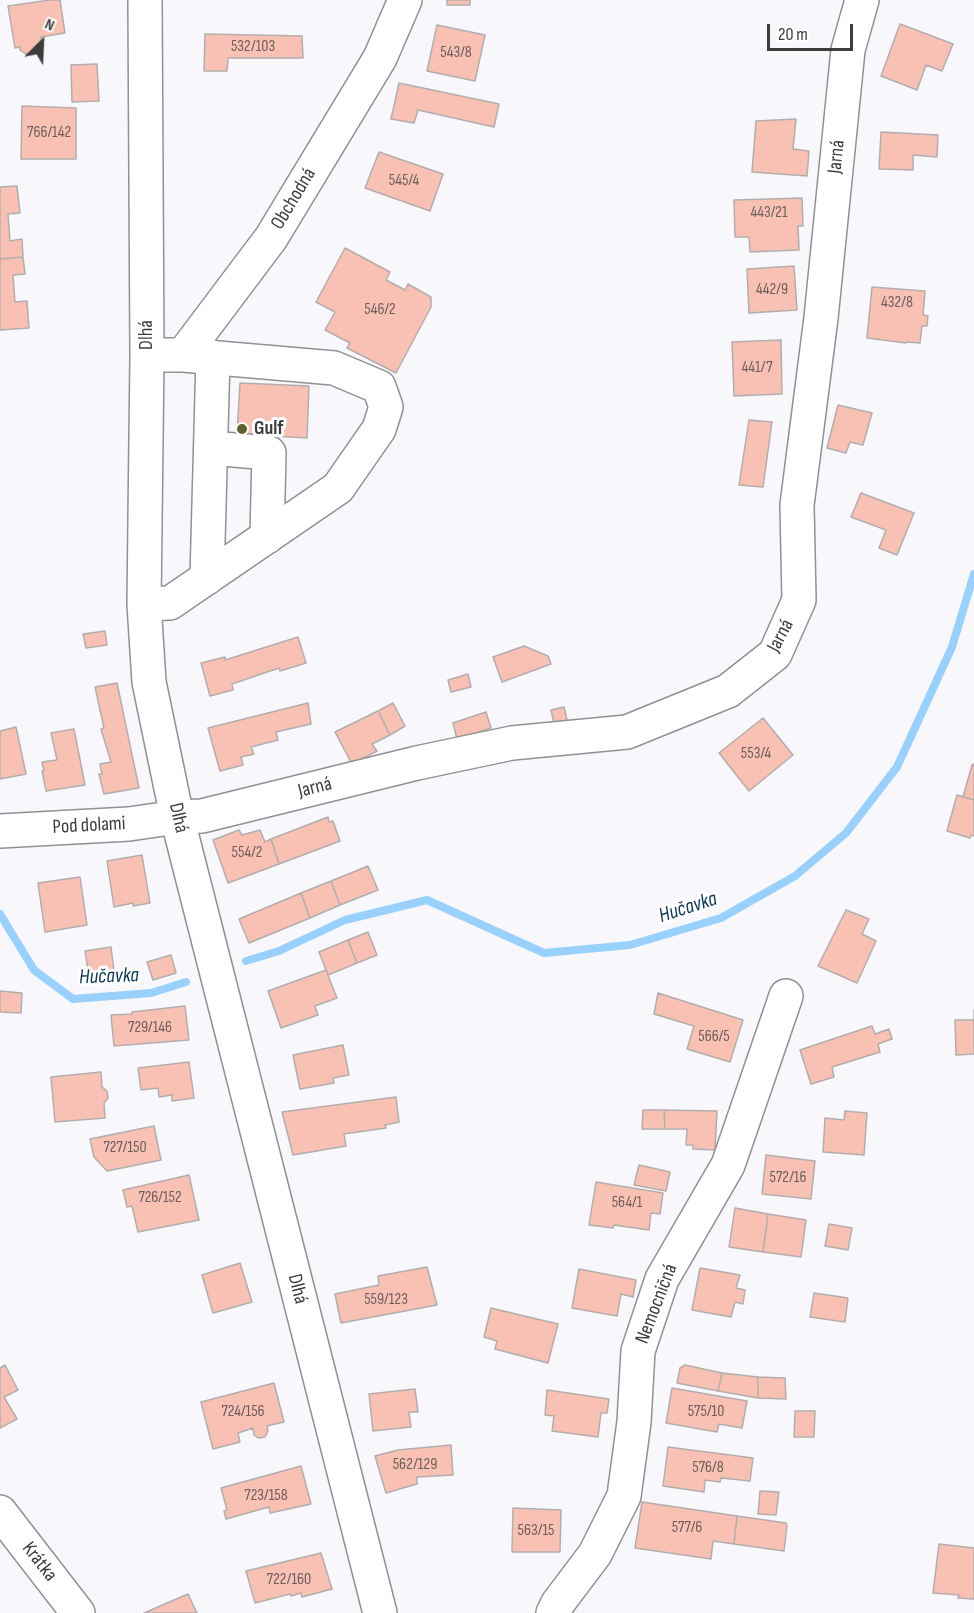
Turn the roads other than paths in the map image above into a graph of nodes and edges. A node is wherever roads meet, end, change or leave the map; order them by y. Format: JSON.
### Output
{"nodes":[{"id":1,"x":145,"y":0,"type":"edge"},
{"id":2,"x":405,"y":0,"type":"edge"},
{"id":3,"x":862,"y":0,"type":"edge"},
{"id":4,"x":147,"y":356,"type":"junction"},
{"id":5,"x":198,"y":356,"type":"junction"},
{"id":6,"x":230,"y":450,"type":"junction"},
{"id":7,"x":237,"y":557,"type":"junction"},
{"id":8,"x":144,"y":604,"type":"junction"},
{"id":9,"x":177,"y":817,"type":"junction"},
{"id":10,"x":0,"y":831,"type":"edge"},
{"id":11,"x":786,"y":996,"type":"dead end"},
{"id":12,"x":0,"y":1512,"type":"edge"},
{"id":13,"x":78,"y":1613,"type":"edge"},
{"id":14,"x":380,"y":1613,"type":"edge"},
{"id":15,"x":553,"y":1613,"type":"edge"}],
"edges":[{"from":1,"to":4,"type":"street","name":"Dlhá"},
{"from":2,"to":5,"type":"street","name":"Obchodná"},
{"from":3,"to":9,"type":"street","name":"Jarná"},
{"from":4,"to":5,"type":"street"},
{"from":4,"to":8,"type":"street","name":"Dlhá"},
{"from":5,"to":6,"type":"street"},
{"from":5,"to":7,"type":"street"},
{"from":6,"to":7,"type":"street"},
{"from":6,"to":7,"type":"street"},
{"from":7,"to":8,"type":"street"},
{"from":8,"to":9,"type":"street","name":"Dlhá"},
{"from":9,"to":10,"type":"street","name":"Pod dolami"},
{"from":9,"to":14,"type":"street","name":"Dlhá"},
{"from":11,"to":15,"type":"street","name":"Nemocničná"},
{"from":12,"to":13,"type":"street","name":"Krátka"}]}
